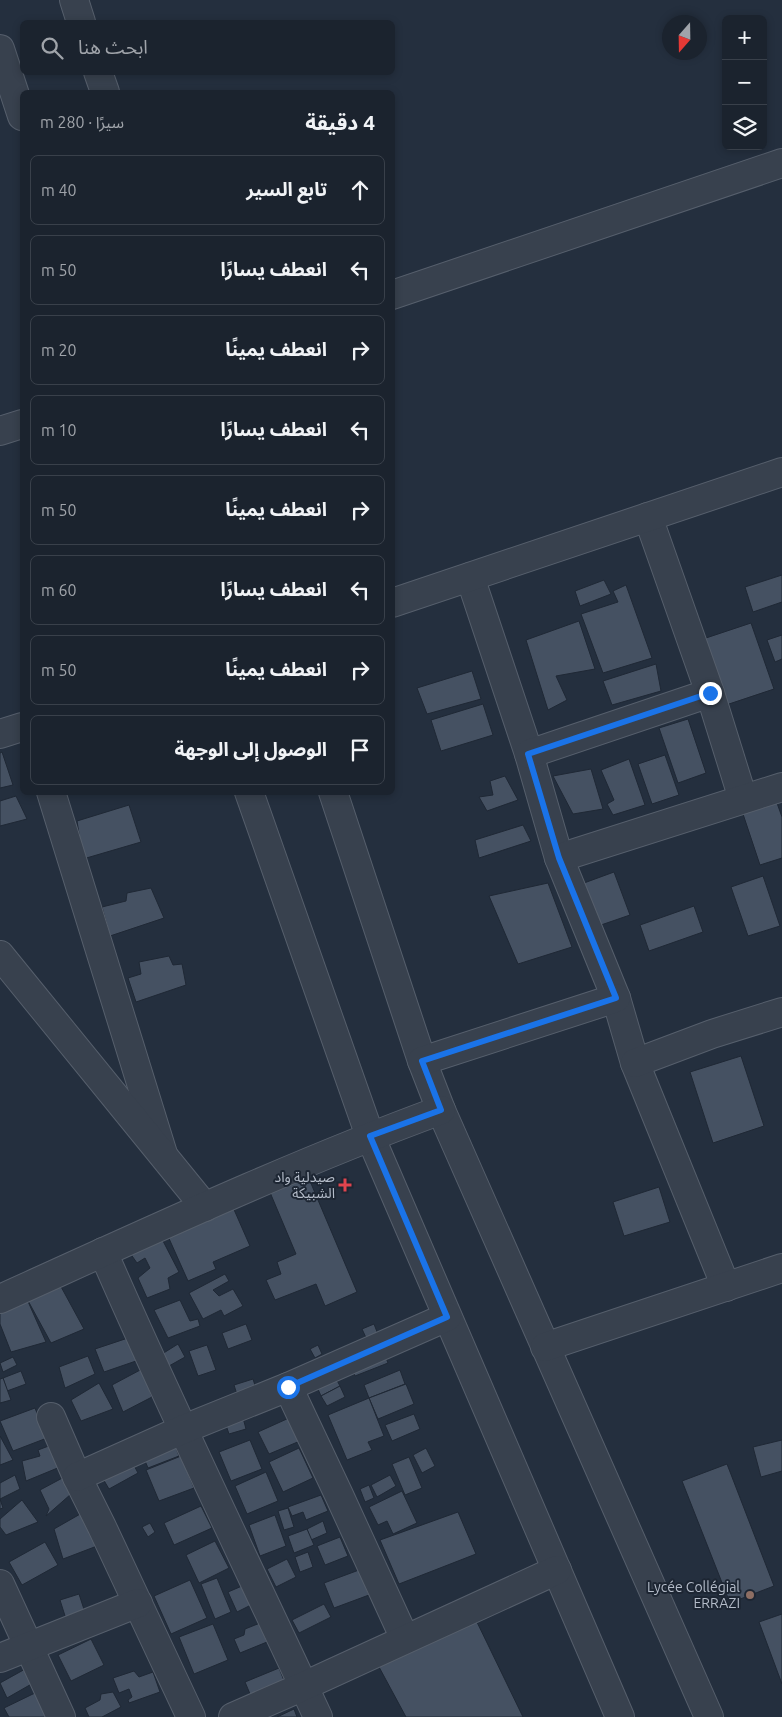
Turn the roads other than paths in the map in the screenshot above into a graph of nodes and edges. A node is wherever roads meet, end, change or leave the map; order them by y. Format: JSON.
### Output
{"nodes":[{"id":1,"x":74,"y":0,"type":"edge"},
{"id":2,"x":81,"y":20,"type":"edge"},
{"id":3,"x":0,"y":49,"type":"edge"},
{"id":4,"x":99,"y":75,"type":"edge"},
{"id":5,"x":104,"y":90,"type":"edge"},
{"id":6,"x":20,"y":110,"type":"edge"},
{"id":7,"x":782,"y":163,"type":"edge"},
{"id":8,"x":395,"y":294,"type":"edge"},
{"id":9,"x":20,"y":425,"type":"edge"},
{"id":10,"x":0,"y":431,"type":"edge"},
{"id":11,"x":782,"y":472,"type":"edge"},
{"id":12,"x":648,"y":517,"type":"junction"},
{"id":13,"x":470,"y":577,"type":"junction"},
{"id":14,"x":395,"y":602,"type":"edge"},
{"id":15,"x":710,"y":693,"type":"junction"},
{"id":16,"x":20,"y":728,"type":"edge"},
{"id":17,"x":0,"y":734,"type":"edge"},
{"id":18,"x":528,"y":754,"type":"junction"},
{"id":19,"x":782,"y":787,"type":"edge"},
{"id":20,"x":53,"y":795,"type":"edge"},
{"id":21,"x":250,"y":795,"type":"edge"},
{"id":22,"x":334,"y":795,"type":"edge"},
{"id":23,"x":743,"y":799,"type":"junction"},
{"id":24,"x":559,"y":858,"type":"junction"},
{"id":25,"x":0,"y":955,"type":"edge"},
{"id":26,"x":616,"y":998,"type":"junction"},
{"id":27,"x":782,"y":1012,"type":"edge"},
{"id":28,"x":422,"y":1061,"type":"junction"},
{"id":29,"x":635,"y":1063,"type":"junction"},
{"id":30,"x":441,"y":1110,"type":"junction"},
{"id":31,"x":370,"y":1136,"type":"junction"},
{"id":32,"x":163,"y":1154,"type":"junction"},
{"id":33,"x":206,"y":1207,"type":"junction"},
{"id":34,"x":103,"y":1252,"type":"junction"},
{"id":35,"x":782,"y":1268,"type":"edge"},
{"id":36,"x":726,"y":1287,"type":"junction"},
{"id":37,"x":0,"y":1299,"type":"edge"},
{"id":38,"x":447,"y":1317,"type":"junction"},
{"id":39,"x":546,"y":1347,"type":"junction"},
{"id":40,"x":288,"y":1387,"type":"junction"},
{"id":41,"x":51,"y":1417,"type":"dead end"},
{"id":42,"x":184,"y":1429,"type":"junction"},
{"id":43,"x":77,"y":1477,"type":"junction"},
{"id":44,"x":557,"y":1570,"type":"junction"},
{"id":45,"x":0,"y":1584,"type":"edge"},
{"id":46,"x":138,"y":1602,"type":"junction"},
{"id":47,"x":405,"y":1640,"type":"junction"},
{"id":48,"x":28,"y":1646,"type":"junction"},
{"id":49,"x":0,"y":1658,"type":"edge"},
{"id":50,"x":304,"y":1686,"type":"junction"},
{"id":51,"x":61,"y":1717,"type":"edge"},
{"id":52,"x":191,"y":1717,"type":"edge"},
{"id":53,"x":233,"y":1717,"type":"edge"},
{"id":54,"x":318,"y":1717,"type":"edge"},
{"id":55,"x":620,"y":1717,"type":"edge"},
{"id":56,"x":710,"y":1717,"type":"edge"}],
"edges":[{"from":1,"to":2,"type":"street"},
{"from":3,"to":6,"type":"street"},
{"from":4,"to":5,"type":"street"},
{"from":7,"to":8,"type":"street"},
{"from":9,"to":10,"type":"street"},
{"from":11,"to":12,"type":"street"},
{"from":12,"to":13,"type":"street"},
{"from":12,"to":15,"type":"street"},
{"from":13,"to":14,"type":"street"},
{"from":13,"to":18,"type":"street"},
{"from":15,"to":18,"type":"street"},
{"from":15,"to":23,"type":"street"},
{"from":16,"to":17,"type":"street"},
{"from":18,"to":24,"type":"street"},
{"from":19,"to":23,"type":"street"},
{"from":20,"to":32,"type":"street"},
{"from":21,"to":31,"type":"street"},
{"from":22,"to":28,"type":"street"},
{"from":23,"to":24,"type":"street"},
{"from":24,"to":26,"type":"street"},
{"from":25,"to":32,"type":"street"},
{"from":26,"to":28,"type":"street"},
{"from":26,"to":29,"type":"street"},
{"from":27,"to":29,"type":"street"},
{"from":28,"to":30,"type":"street"},
{"from":29,"to":36,"type":"street"},
{"from":30,"to":31,"type":"street"},
{"from":30,"to":39,"type":"street"},
{"from":31,"to":33,"type":"street"},
{"from":31,"to":38,"type":"street"},
{"from":32,"to":33,"type":"street"},
{"from":33,"to":34,"type":"street"},
{"from":34,"to":37,"type":"street"},
{"from":34,"to":42,"type":"street"},
{"from":35,"to":36,"type":"street"},
{"from":36,"to":39,"type":"street"},
{"from":38,"to":40,"type":"street"},
{"from":38,"to":44,"type":"street"},
{"from":39,"to":56,"type":"street"},
{"from":40,"to":42,"type":"street"},
{"from":40,"to":47,"type":"street"},
{"from":41,"to":43,"type":"street"},
{"from":42,"to":43,"type":"street"},
{"from":42,"to":50,"type":"street"},
{"from":43,"to":46,"type":"street"},
{"from":44,"to":47,"type":"street"},
{"from":44,"to":55,"type":"street"},
{"from":45,"to":48,"type":"street"},
{"from":46,"to":48,"type":"street"},
{"from":46,"to":52,"type":"street"},
{"from":47,"to":50,"type":"street"},
{"from":48,"to":49,"type":"street"},
{"from":48,"to":51,"type":"street"},
{"from":50,"to":53,"type":"street"},
{"from":50,"to":54,"type":"street"}]}
